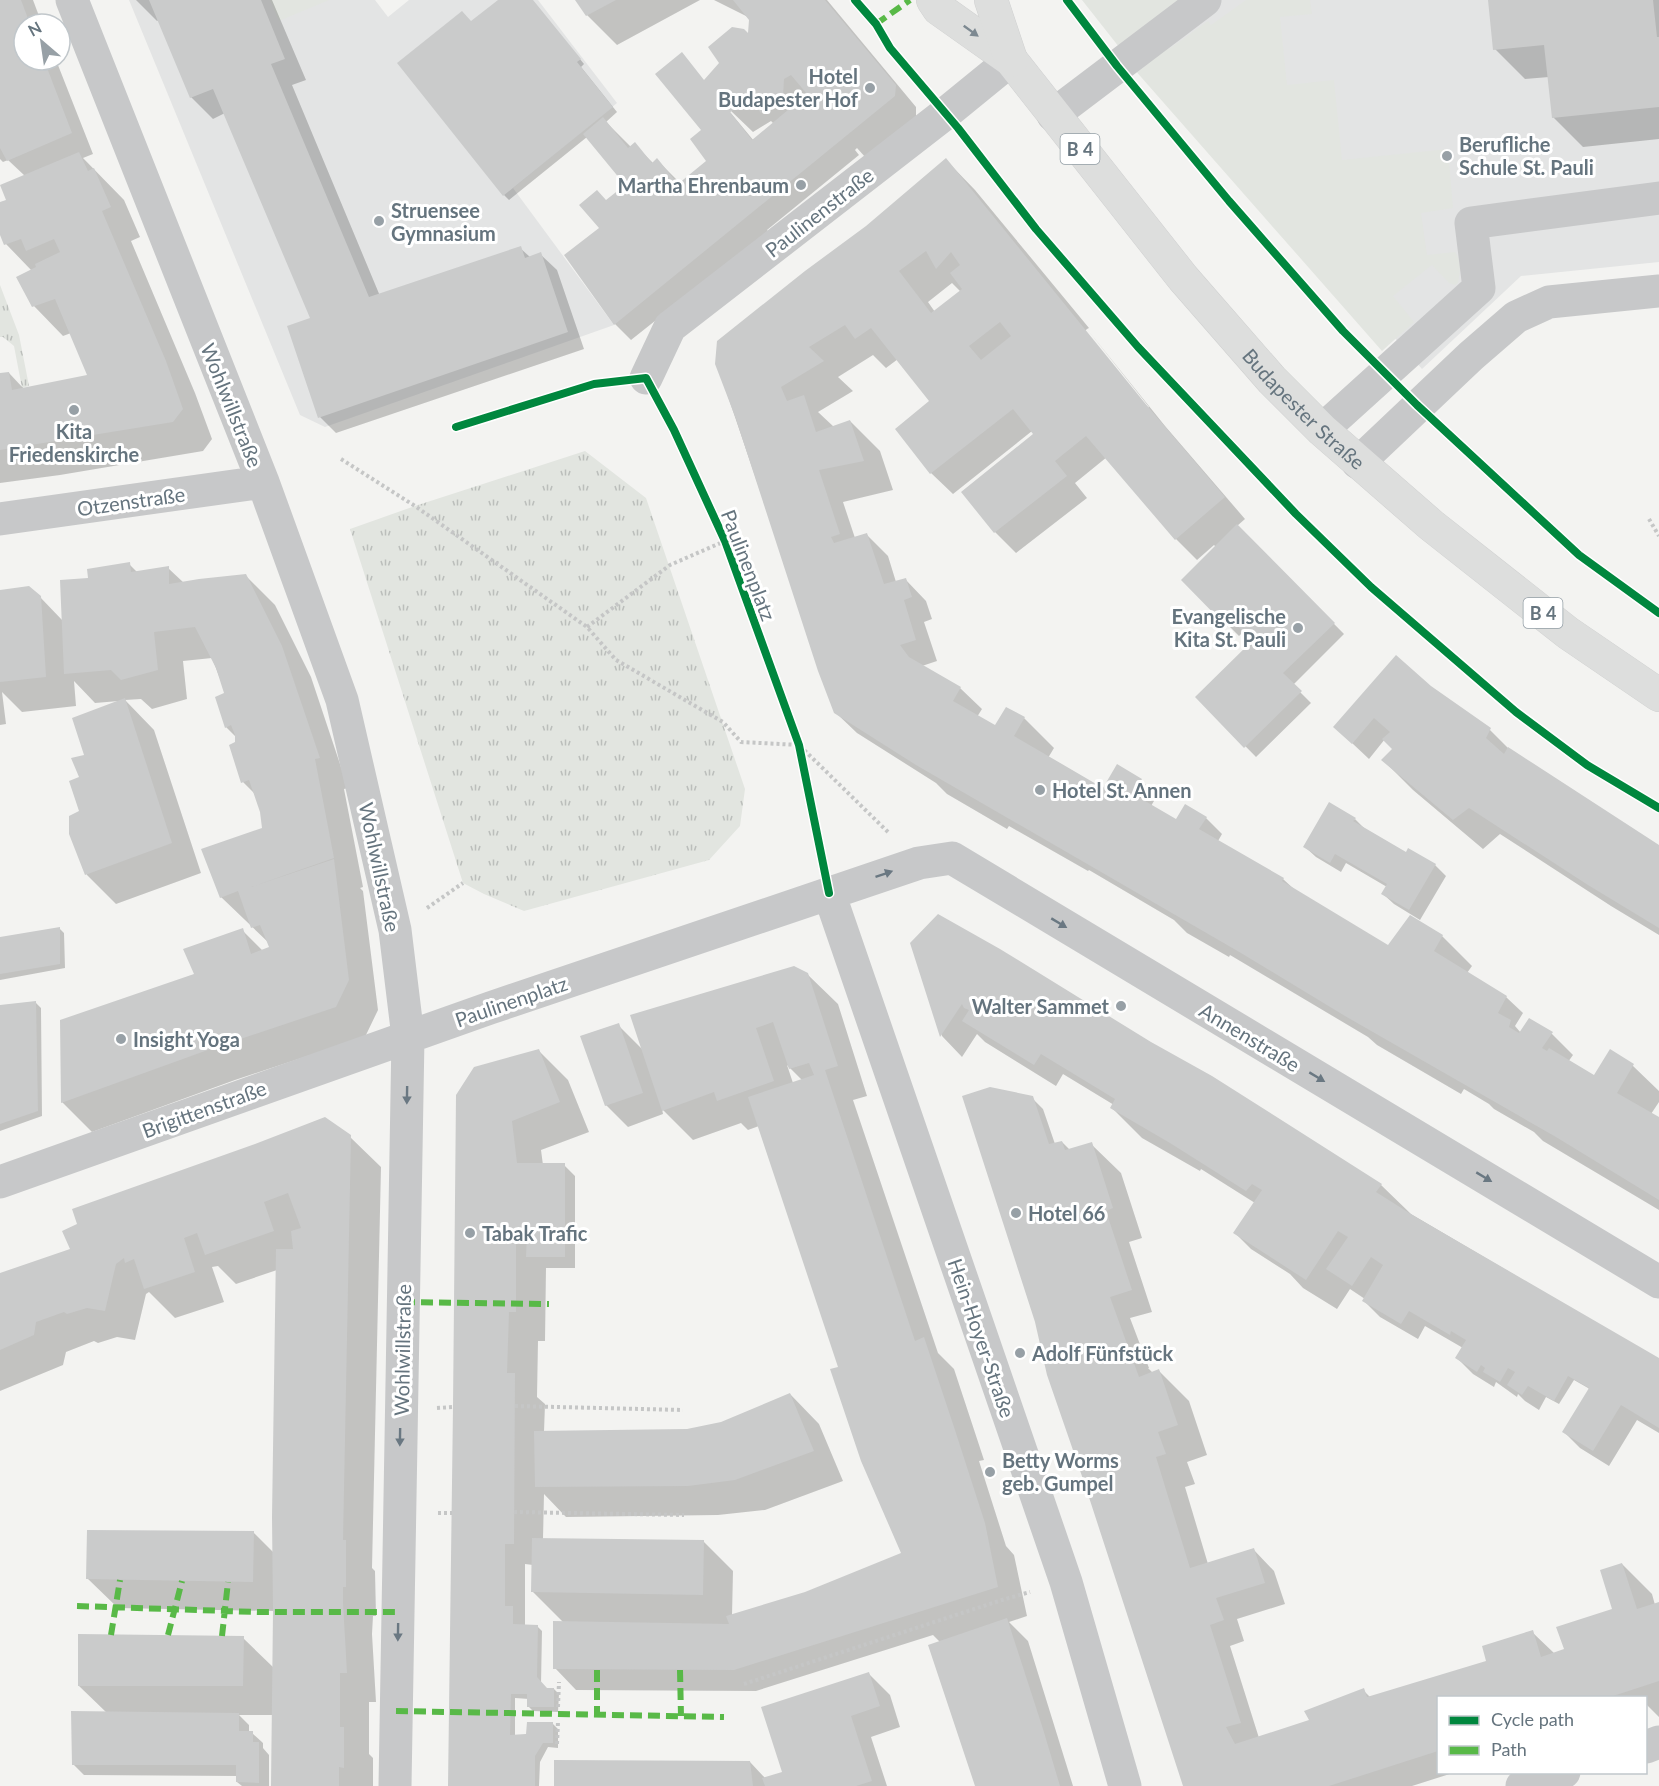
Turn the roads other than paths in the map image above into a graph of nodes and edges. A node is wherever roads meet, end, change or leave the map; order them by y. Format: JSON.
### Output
{"nodes":[{"id":1,"x":72,"y":0,"type":"edge"},
{"id":2,"x":933,"y":0,"type":"edge"},
{"id":3,"x":991,"y":0,"type":"edge"},
{"id":4,"x":1204,"y":0,"type":"edge"},
{"id":5,"x":1011,"y":60,"type":"junction"},
{"id":6,"x":1053,"y":115,"type":"junction"},
{"id":7,"x":1659,"y":198,"type":"edge"},
{"id":8,"x":1659,"y":291,"type":"edge"},
{"id":9,"x":646,"y":378,"type":"road end"},
{"id":10,"x":1322,"y":430,"type":"junction"},
{"id":11,"x":1358,"y":463,"type":"junction"},
{"id":12,"x":263,"y":482,"type":"junction"},
{"id":13,"x":0,"y":519,"type":"edge"},
{"id":14,"x":1659,"y":695,"type":"edge"},
{"id":15,"x":829,"y":893,"type":"junction"},
{"id":16,"x":408,"y":1037,"type":"junction"},
{"id":17,"x":0,"y":1182,"type":"edge"},
{"id":18,"x":1659,"y":1282,"type":"edge"},
{"id":19,"x":395,"y":1786,"type":"edge"},
{"id":20,"x":1125,"y":1786,"type":"edge"}],
"edges":[{"from":1,"to":12,"type":"street","name":"Wohlwillstraße"},
{"from":2,"to":5,"type":"main road","name":"Budapester Straße","number":"B 4","one_way":true},
{"from":3,"to":5,"type":"main road","name":"Budapester Straße","number":"B 4"},
{"from":4,"to":6,"type":"street"},
{"from":5,"to":6,"type":"main road","name":"Budapester Straße","number":"B 4"},
{"from":5,"to":9,"type":"street","name":"Paulinenstraße"},
{"from":6,"to":10,"type":"main road","name":"Budapester Straße","number":"B 4"},
{"from":7,"to":10,"type":"street"},
{"from":8,"to":11,"type":"street"},
{"from":10,"to":11,"type":"main road","name":"Budapester Straße","number":"B 4"},
{"from":11,"to":14,"type":"main road","name":"Budapester Straße","number":"B 4"},
{"from":12,"to":13,"type":"street","name":"Otzenstraße"},
{"from":12,"to":16,"type":"street","name":"Wohlwillstraße"},
{"from":15,"to":16,"type":"street","name":"Paulinenplatz"},
{"from":15,"to":18,"type":"street","name":"Annenstraße","one_way":true},
{"from":15,"to":20,"type":"street","name":"Hein-Hoyer-Straße"},
{"from":16,"to":17,"type":"street","name":"Brigittenstraße"},
{"from":16,"to":19,"type":"street","name":"Wohlwillstraße","one_way":true}]}
